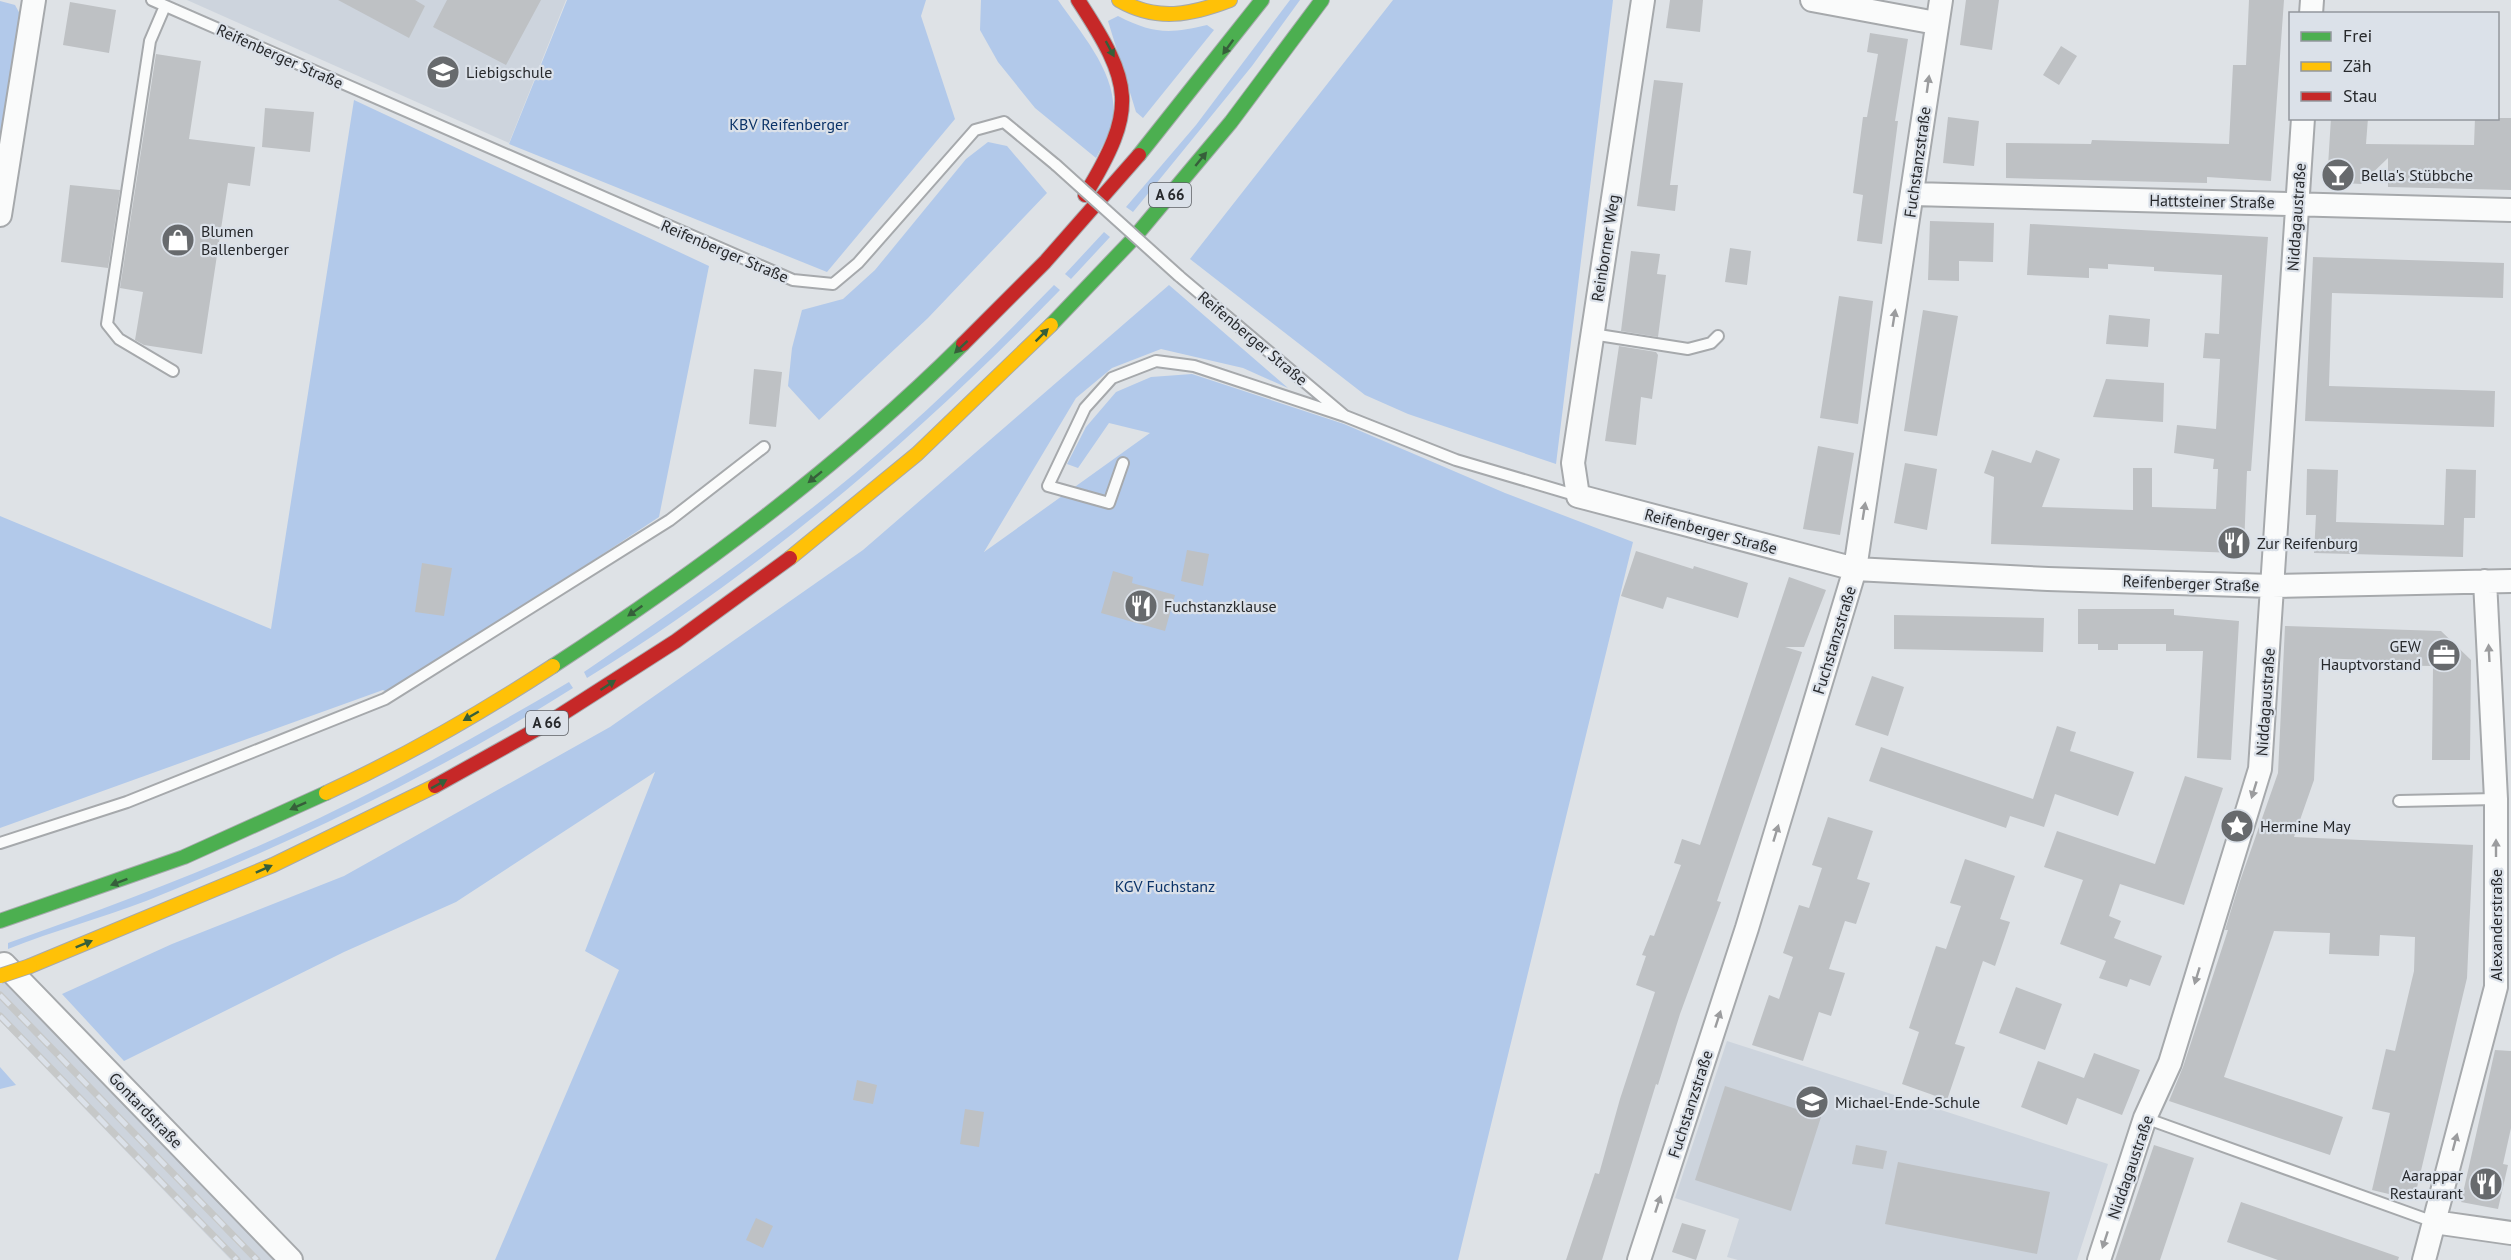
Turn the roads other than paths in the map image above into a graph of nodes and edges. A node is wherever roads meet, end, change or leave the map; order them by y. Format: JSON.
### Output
{"nodes":[{"id":1,"x":34,"y":0,"type":"edge"},
{"id":2,"x":152,"y":0,"type":"edge"},
{"id":3,"x":1078,"y":0,"type":"edge"},
{"id":4,"x":1119,"y":0,"type":"edge"},
{"id":5,"x":1230,"y":0,"type":"edge"},
{"id":6,"x":1262,"y":0,"type":"edge"},
{"id":7,"x":1322,"y":0,"type":"edge"},
{"id":8,"x":1643,"y":0,"type":"edge"},
{"id":9,"x":1812,"y":0,"type":"edge"},
{"id":10,"x":1941,"y":0,"type":"edge"},
{"id":11,"x":165,"y":6,"type":"junction"},
{"id":12,"x":1936,"y":23,"type":"junction"},
{"id":13,"x":2303,"y":120,"type":"edge"},
{"id":14,"x":1913,"y":194,"type":"junction"},
{"id":15,"x":2297,"y":203,"type":"junction"},
{"id":16,"x":2511,"y":210,"type":"edge"},
{"id":17,"x":0,"y":215,"type":"edge"},
{"id":18,"x":1032,"y":276,"type":"junction"},
{"id":19,"x":1592,"y":334,"type":"junction"},
{"id":20,"x":1718,"y":336,"type":"dead end"},
{"id":21,"x":172,"y":371,"type":"dead end"},
{"id":22,"x":1345,"y":416,"type":"junction"},
{"id":23,"x":764,"y":447,"type":"dead end"},
{"id":24,"x":1123,"y":463,"type":"dead end"},
{"id":25,"x":1578,"y":496,"type":"junction"},
{"id":26,"x":1855,"y":568,"type":"junction"},
{"id":27,"x":2485,"y":581,"type":"junction"},
{"id":28,"x":2511,"y":581,"type":"edge"},
{"id":29,"x":2272,"y":586,"type":"junction"},
{"id":30,"x":2496,"y":799,"type":"junction"},
{"id":31,"x":2399,"y":801,"type":"dead end"},
{"id":32,"x":0,"y":843,"type":"edge"},
{"id":33,"x":0,"y":921,"type":"edge"},
{"id":34,"x":0,"y":959,"type":"edge"},
{"id":35,"x":0,"y":976,"type":"edge"},
{"id":36,"x":2145,"y":1118,"type":"junction"},
{"id":37,"x":2434,"y":1222,"type":"junction"},
{"id":38,"x":2511,"y":1233,"type":"edge"},
{"id":39,"x":291,"y":1260,"type":"edge"},
{"id":40,"x":1639,"y":1260,"type":"edge"},
{"id":41,"x":2099,"y":1260,"type":"edge"},
{"id":42,"x":2424,"y":1260,"type":"edge"}],
"edges":[{"from":1,"to":17,"type":"street"},
{"from":2,"to":11,"type":"lane","name":"Reifenberger Straße"},
{"from":3,"to":18,"type":"highway","one_way":true},
{"from":4,"to":5,"type":"highway"},
{"from":6,"to":18,"type":"highway","number":"A 66","one_way":true},
{"from":35,"to":7,"type":"highway","number":"A 66","one_way":true,"bridge":true},
{"from":8,"to":19,"type":"street","name":"Reinborner Weg"},
{"from":9,"to":12,"type":"street"},
{"from":10,"to":12,"type":"street","name":"Fuchstanzstraße"},
{"from":11,"to":21,"type":"lane"},
{"from":11,"to":22,"type":"lane","name":"Reifenberger Straße","bridge":true},
{"from":14,"to":12,"type":"street","name":"Fuchstanzstraße","one_way":true},
{"from":13,"to":15,"type":"street","name":"Niddagaustraße"},
{"from":14,"to":15,"type":"street","name":"Hattsteiner Straße"},
{"from":26,"to":14,"type":"street","name":"Fuchstanzstraße","one_way":true},
{"from":15,"to":16,"type":"street","name":"Hattsteiner Straße"},
{"from":15,"to":29,"type":"street","name":"Niddagaustraße"},
{"from":18,"to":33,"type":"highway","number":"A 66","one_way":true},
{"from":19,"to":20,"type":"lane"},
{"from":19,"to":25,"type":"street","name":"Reinborner Weg"},
{"from":22,"to":24,"type":"lane"},
{"from":22,"to":25,"type":"lane","name":"Reifenberger Straße"},
{"from":23,"to":32,"type":"lane"},
{"from":25,"to":26,"type":"street","name":"Reifenberger Straße"},
{"from":26,"to":29,"type":"street","name":"Reifenberger Straße"},
{"from":40,"to":26,"type":"street","name":"Fuchstanzstraße","one_way":true},
{"from":27,"to":28,"type":"street","name":"Reifenberger Straße"},
{"from":27,"to":29,"type":"street","name":"Reifenberger Straße"},
{"from":30,"to":27,"type":"street","name":"Alexanderstraße","one_way":true},
{"from":29,"to":36,"type":"street","name":"Niddagaustraße","one_way":true},
{"from":30,"to":31,"type":"lane"},
{"from":37,"to":30,"type":"street","name":"Alexanderstraße","one_way":true},
{"from":34,"to":39,"type":"street","name":"Gontardstraße"},
{"from":36,"to":37,"type":"lane"},
{"from":36,"to":41,"type":"street","name":"Niddagaustraße","one_way":true},
{"from":37,"to":38,"type":"street"},
{"from":37,"to":42,"type":"street","name":"Alexanderstraße"}]}
